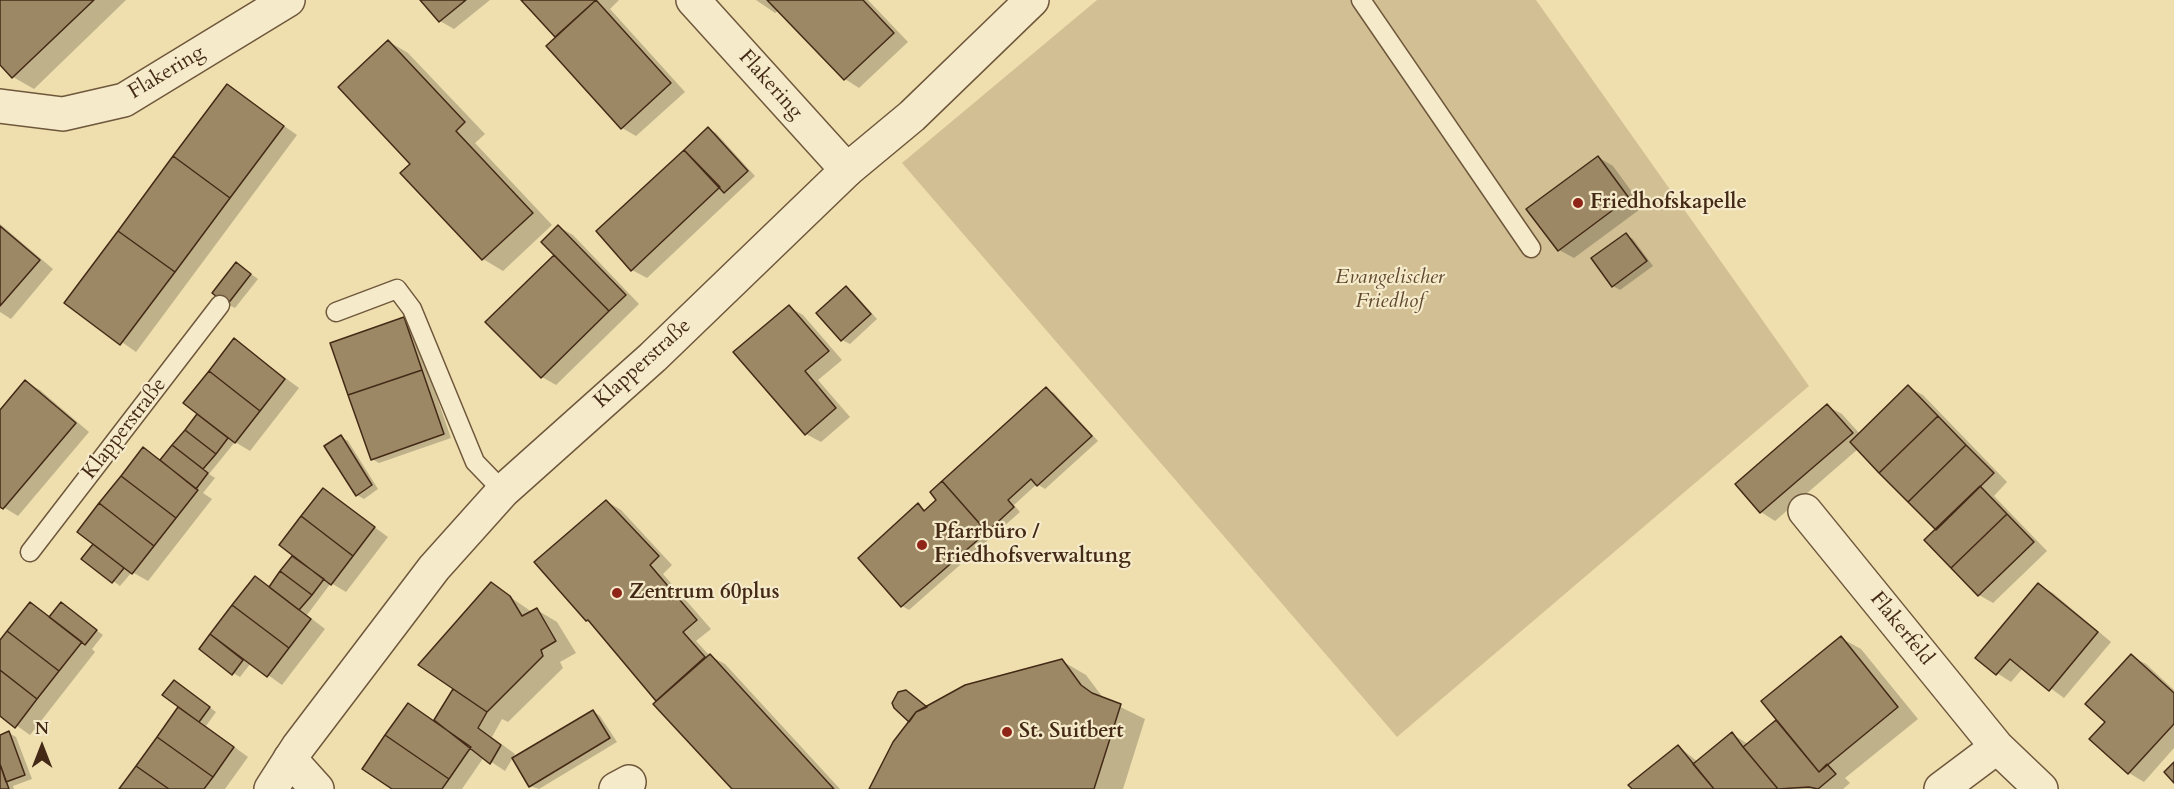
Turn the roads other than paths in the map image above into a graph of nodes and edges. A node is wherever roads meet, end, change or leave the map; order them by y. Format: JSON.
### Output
{"nodes":[{"id":1,"x":288,"y":0,"type":"edge"},
{"id":2,"x":693,"y":0,"type":"edge"},
{"id":3,"x":1032,"y":0,"type":"edge"},
{"id":4,"x":1361,"y":0,"type":"edge"},
{"id":5,"x":0,"y":106,"type":"edge"},
{"id":6,"x":847,"y":170,"type":"junction"},
{"id":7,"x":1531,"y":248,"type":"dead end"},
{"id":8,"x":220,"y":305,"type":"dead end"},
{"id":9,"x":336,"y":312,"type":"dead end"},
{"id":10,"x":503,"y":491,"type":"junction"},
{"id":11,"x":1805,"y":511,"type":"dead end"},
{"id":12,"x":30,"y":552,"type":"dead end"},
{"id":13,"x":1997,"y":747,"type":"junction"},
{"id":14,"x":290,"y":759,"type":"junction"},
{"id":15,"x":271,"y":789,"type":"edge"},
{"id":16,"x":317,"y":789,"type":"edge"},
{"id":17,"x":1941,"y":789,"type":"edge"},
{"id":18,"x":2042,"y":789,"type":"edge"}],
"edges":[{"from":1,"to":5,"type":"street","name":"Flakering"},
{"from":2,"to":6,"type":"street","name":"Flakering"},
{"from":3,"to":6,"type":"street","name":"Klapperstraße"},
{"from":4,"to":7,"type":"lane"},
{"from":6,"to":10,"type":"street","name":"Klapperstraße"},
{"from":8,"to":12,"type":"lane","name":"Klapperstraße"},
{"from":9,"to":10,"type":"lane"},
{"from":10,"to":14,"type":"street","name":"Klapperstraße"},
{"from":11,"to":13,"type":"street","name":"Flakerfeld"},
{"from":13,"to":17,"type":"street"},
{"from":13,"to":18,"type":"street","name":"Flakerfeld"},
{"from":14,"to":15,"type":"street","name":"Klapperstraße"},
{"from":14,"to":16,"type":"street"}]}
